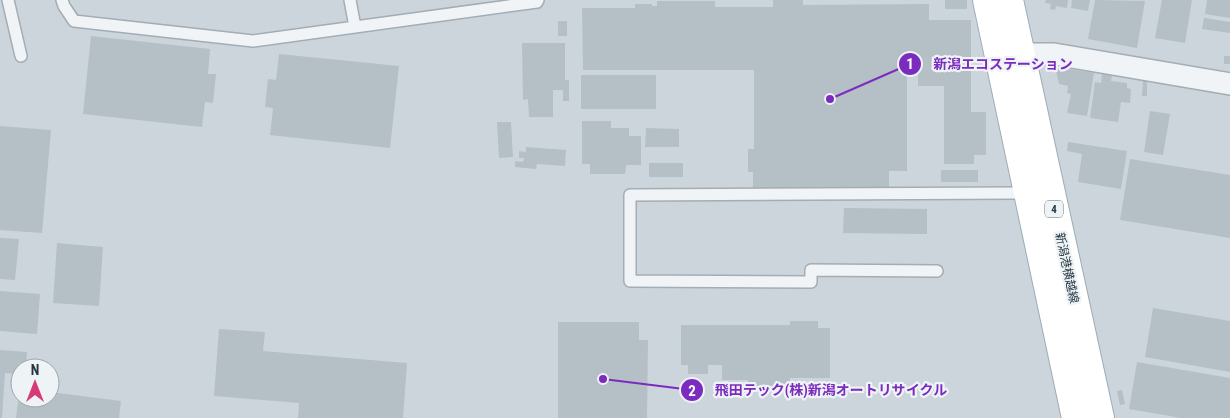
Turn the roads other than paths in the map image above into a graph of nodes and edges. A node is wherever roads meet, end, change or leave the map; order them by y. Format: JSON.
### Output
{"nodes":[{"id":1,"x":8,"y":0,"type":"edge"},
{"id":2,"x":62,"y":0,"type":"edge"},
{"id":3,"x":350,"y":0,"type":"edge"},
{"id":4,"x":538,"y":0,"type":"edge"},
{"id":5,"x":987,"y":0,"type":"edge"},
{"id":6,"x":1009,"y":0,"type":"edge"},
{"id":7,"x":355,"y":27,"type":"junction"},
{"id":8,"x":1010,"y":54,"type":"junction"},
{"id":9,"x":20,"y":56,"type":"dead end"},
{"id":10,"x":1230,"y":84,"type":"edge"},
{"id":11,"x":1028,"y":193,"type":"junction"},
{"id":12,"x":937,"y":271,"type":"dead end"},
{"id":13,"x":1076,"y":418,"type":"edge"},
{"id":14,"x":1100,"y":418,"type":"edge"}],
"edges":[{"from":1,"to":9,"type":"lane"},
{"from":2,"to":7,"type":"lane"},
{"from":3,"to":7,"type":"lane"},
{"from":4,"to":7,"type":"lane"},
{"from":5,"to":8,"type":"main road","name":"新潟港横越線","number":"4"},
{"from":6,"to":8,"type":"main road","name":"新潟港横越線","number":"4"},
{"from":8,"to":10,"type":"street"},
{"from":8,"to":11,"type":"main road","name":"新潟港横越線","number":"4"},
{"from":8,"to":14,"type":"main road","name":"新潟港横越線","number":"4"},
{"from":11,"to":12,"type":"lane"},
{"from":11,"to":13,"type":"main road","name":"新潟港横越線","number":"4"}]}
